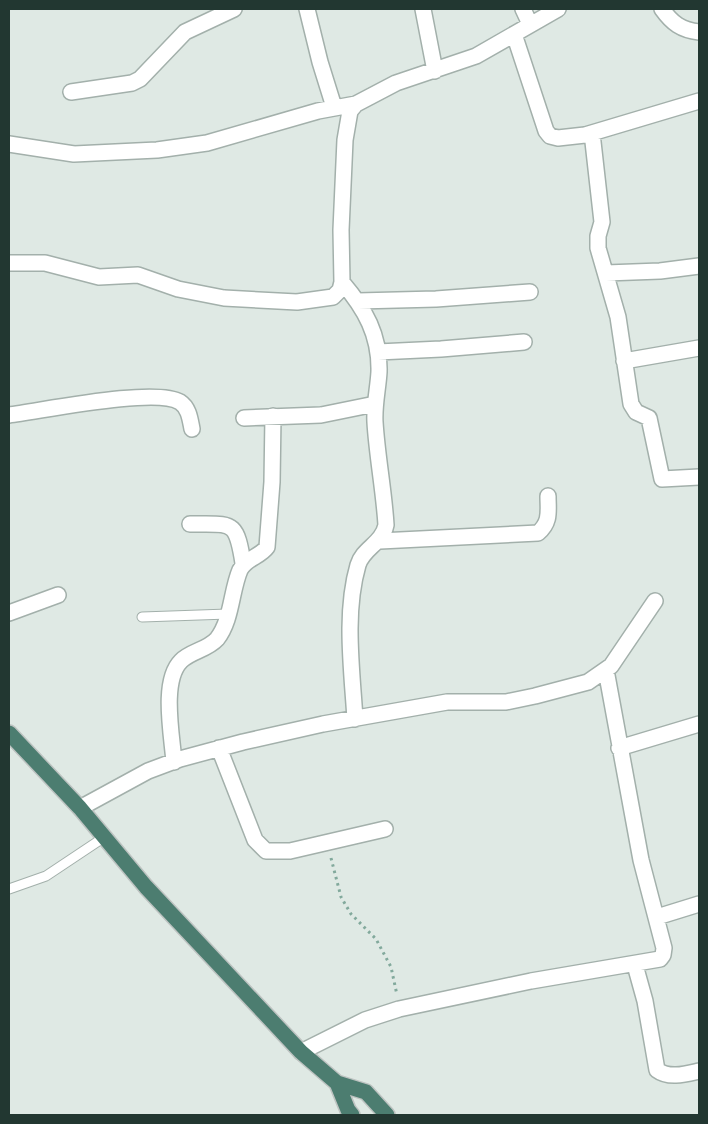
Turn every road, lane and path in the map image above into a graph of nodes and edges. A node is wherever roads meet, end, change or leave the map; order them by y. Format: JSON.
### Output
{"nodes":[{"id":1,"x":234,"y":9,"type":"edge"},
{"id":2,"x":307,"y":9,"type":"edge"},
{"id":3,"x":423,"y":9,"type":"edge"},
{"id":4,"x":523,"y":9,"type":"edge"},
{"id":5,"x":558,"y":9,"type":"edge"},
{"id":6,"x":662,"y":9,"type":"edge"},
{"id":7,"x":530,"y":24,"type":"junction"},
{"id":8,"x":699,"y":32,"type":"edge"},
{"id":9,"x":514,"y":34,"type":"junction"},
{"id":10,"x":435,"y":71,"type":"junction"},
{"id":11,"x":71,"y":92,"type":"dead end"},
{"id":12,"x":699,"y":101,"type":"edge"},
{"id":13,"x":356,"y":104,"type":"junction"},
{"id":14,"x":334,"y":107,"type":"junction"},
{"id":15,"x":592,"y":133,"type":"junction"},
{"id":16,"x":9,"y":144,"type":"edge"},
{"id":17,"x":9,"y":263,"type":"edge"},
{"id":18,"x":699,"y":266,"type":"edge"},
{"id":19,"x":606,"y":273,"type":"junction"},
{"id":20,"x":342,"y":282,"type":"junction"},
{"id":21,"x":530,"y":292,"type":"dead end"},
{"id":22,"x":358,"y":301,"type":"junction"},
{"id":23,"x":524,"y":342,"type":"dead end"},
{"id":24,"x":699,"y":348,"type":"edge"},
{"id":25,"x":378,"y":352,"type":"junction"},
{"id":26,"x":624,"y":361,"type":"junction"},
{"id":27,"x":376,"y":404,"type":"junction"},
{"id":28,"x":9,"y":415,"type":"edge"},
{"id":29,"x":273,"y":416,"type":"junction"},
{"id":30,"x":244,"y":418,"type":"dead end"},
{"id":31,"x":192,"y":429,"type":"dead end"},
{"id":32,"x":699,"y":477,"type":"edge"},
{"id":33,"x":548,"y":496,"type":"dead end"},
{"id":34,"x":190,"y":524,"type":"dead end"},
{"id":35,"x":380,"y":541,"type":"junction"},
{"id":36,"x":243,"y":563,"type":"junction"},
{"id":37,"x":58,"y":595,"type":"dead end"},
{"id":38,"x":655,"y":601,"type":"dead end"},
{"id":39,"x":9,"y":613,"type":"edge"},
{"id":40,"x":228,"y":614,"type":"junction"},
{"id":41,"x":142,"y":617,"type":"dead end"},
{"id":42,"x":606,"y":670,"type":"junction"},
{"id":43,"x":355,"y":719,"type":"junction"},
{"id":44,"x":699,"y":724,"type":"edge"},
{"id":45,"x":9,"y":734,"type":"edge"},
{"id":46,"x":218,"y":748,"type":"junction"},
{"id":47,"x":619,"y":748,"type":"junction"},
{"id":48,"x":174,"y":762,"type":"junction"},
{"id":49,"x":80,"y":808,"type":"junction"},
{"id":50,"x":385,"y":829,"type":"dead end"},
{"id":51,"x":103,"y":838,"type":"junction"},
{"id":52,"x":328,"y":842,"type":"junction"},
{"id":53,"x":9,"y":889,"type":"edge"},
{"id":54,"x":699,"y":904,"type":"edge"},
{"id":55,"x":657,"y":918,"type":"junction"},
{"id":56,"x":635,"y":964,"type":"junction"},
{"id":57,"x":399,"y":1009,"type":"junction"},
{"id":58,"x":301,"y":1052,"type":"junction"},
{"id":59,"x":699,"y":1071,"type":"edge"},
{"id":60,"x":337,"y":1083,"type":"junction"},
{"id":61,"x":352,"y":1115,"type":"edge"},
{"id":62,"x":387,"y":1115,"type":"edge"}],
"edges":[{"from":1,"to":11,"type":"street"},
{"from":2,"to":14,"type":"street"},
{"from":3,"to":10,"type":"street"},
{"from":4,"to":7,"type":"street"},
{"from":5,"to":7,"type":"street"},
{"from":6,"to":8,"type":"street"},
{"from":7,"to":9,"type":"street"},
{"from":9,"to":10,"type":"street"},
{"from":9,"to":15,"type":"street"},
{"from":10,"to":13,"type":"street"},
{"from":12,"to":15,"type":"street"},
{"from":13,"to":14,"type":"street"},
{"from":13,"to":20,"type":"street"},
{"from":14,"to":16,"type":"street"},
{"from":15,"to":19,"type":"street"},
{"from":17,"to":20,"type":"street"},
{"from":18,"to":19,"type":"street"},
{"from":19,"to":26,"type":"street"},
{"from":20,"to":22,"type":"street"},
{"from":21,"to":22,"type":"street"},
{"from":22,"to":25,"type":"street"},
{"from":23,"to":25,"type":"street"},
{"from":24,"to":26,"type":"street"},
{"from":25,"to":27,"type":"street"},
{"from":26,"to":32,"type":"street"},
{"from":27,"to":29,"type":"street"},
{"from":27,"to":35,"type":"street"},
{"from":28,"to":31,"type":"street"},
{"from":29,"to":30,"type":"street"},
{"from":29,"to":36,"type":"street"},
{"from":33,"to":35,"type":"street"},
{"from":34,"to":36,"type":"street"},
{"from":35,"to":43,"type":"street"},
{"from":36,"to":40,"type":"street"},
{"from":37,"to":39,"type":"street"},
{"from":38,"to":42,"type":"street"},
{"from":40,"to":41,"type":"lane"},
{"from":40,"to":48,"type":"street"},
{"from":42,"to":43,"type":"street"},
{"from":42,"to":47,"type":"street"},
{"from":43,"to":46,"type":"street"},
{"from":44,"to":47,"type":"street"},
{"from":45,"to":49,"type":"highway"},
{"from":46,"to":48,"type":"street"},
{"from":46,"to":52,"type":"street"},
{"from":47,"to":55,"type":"street"},
{"from":48,"to":49,"type":"street"},
{"from":49,"to":51,"type":"highway"},
{"from":50,"to":52,"type":"street"},
{"from":51,"to":53,"type":"lane"},
{"from":51,"to":58,"type":"highway"},
{"from":52,"to":57,"type":"path"},
{"from":54,"to":55,"type":"street"},
{"from":55,"to":56,"type":"street"},
{"from":56,"to":57,"type":"street"},
{"from":56,"to":59,"type":"street"},
{"from":57,"to":58,"type":"street"},
{"from":58,"to":60,"type":"highway"},
{"from":60,"to":61,"type":"highway"},
{"from":60,"to":62,"type":"highway"}]}
